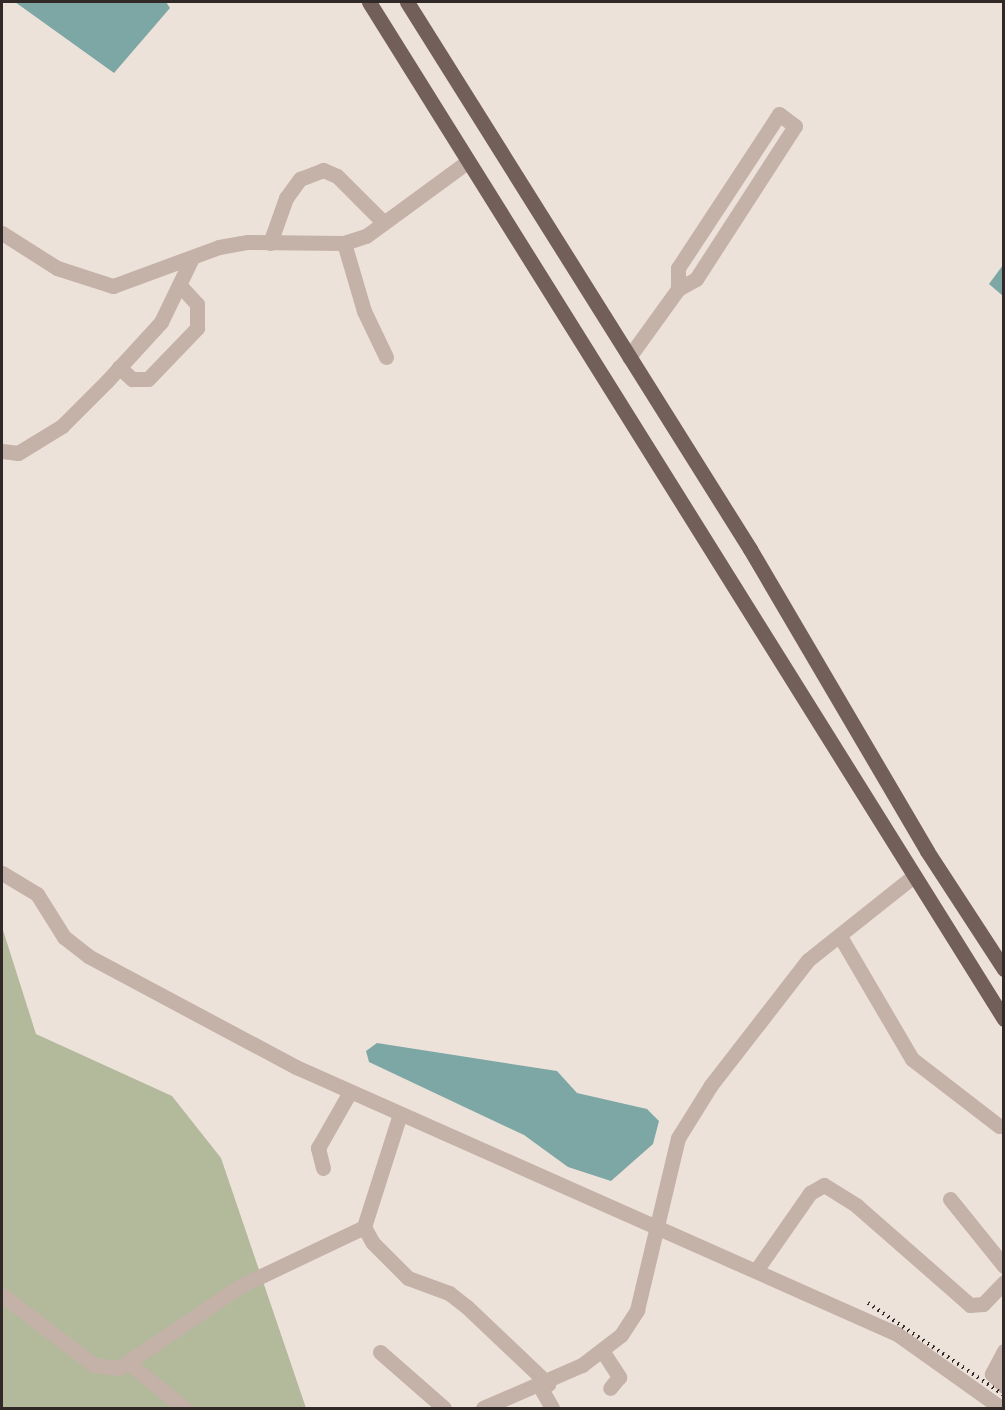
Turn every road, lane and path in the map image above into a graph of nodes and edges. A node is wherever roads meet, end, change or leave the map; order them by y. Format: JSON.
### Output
{"nodes":[{"id":1,"x":369,"y":2,"type":"edge"},
{"id":2,"x":406,"y":2,"type":"edge"},
{"id":3,"x":467,"y":162,"type":"junction"},
{"id":4,"x":384,"y":224,"type":"junction"},
{"id":5,"x":2,"y":233,"type":"edge"},
{"id":6,"x":270,"y":243,"type":"junction"},
{"id":7,"x":344,"y":243,"type":"junction"},
{"id":8,"x":192,"y":258,"type":"junction"},
{"id":9,"x":179,"y":285,"type":"junction"},
{"id":10,"x":678,"y":289,"type":"junction"},
{"id":11,"x":386,"y":357,"type":"dead end"},
{"id":12,"x":629,"y":357,"type":"junction"},
{"id":13,"x":120,"y":367,"type":"junction"},
{"id":14,"x":2,"y":450,"type":"edge"},
{"id":15,"x":2,"y":873,"type":"edge"},
{"id":16,"x":911,"y":878,"type":"junction"},
{"id":17,"x":841,"y":938,"type":"junction"},
{"id":18,"x":1004,"y":969,"type":"edge"},
{"id":19,"x":1004,"y":1019,"type":"edge"},
{"id":20,"x":350,"y":1092,"type":"junction"},
{"id":21,"x":400,"y":1114,"type":"junction"},
{"id":22,"x":999,"y":1126,"type":"dead end"},
{"id":23,"x":323,"y":1168,"type":"dead end"},
{"id":24,"x":950,"y":1199,"type":"dead end"},
{"id":25,"x":653,"y":1226,"type":"junction"},
{"id":26,"x":364,"y":1227,"type":"junction"},
{"id":27,"x":1004,"y":1266,"type":"edge"},
{"id":28,"x":757,"y":1269,"type":"junction"},
{"id":29,"x":1004,"y":1282,"type":"edge"},
{"id":30,"x":2,"y":1295,"type":"edge"},
{"id":31,"x":1004,"y":1351,"type":"edge"},
{"id":32,"x":380,"y":1352,"type":"dead end"},
{"id":33,"x":603,"y":1352,"type":"junction"},
{"id":34,"x":130,"y":1364,"type":"junction"},
{"id":35,"x":544,"y":1385,"type":"junction"},
{"id":36,"x":1004,"y":1386,"type":"edge"},
{"id":37,"x":610,"y":1388,"type":"dead end"},
{"id":38,"x":183,"y":1408,"type":"edge"},
{"id":39,"x":444,"y":1408,"type":"edge"},
{"id":40,"x":483,"y":1408,"type":"edge"},
{"id":41,"x":552,"y":1408,"type":"edge"},
{"id":42,"x":1001,"y":1408,"type":"edge"}],
"edges":[{"from":1,"to":3,"type":"main road"},
{"from":2,"to":12,"type":"main road"},
{"from":3,"to":4,"type":"street"},
{"from":3,"to":16,"type":"main road"},
{"from":4,"to":6,"type":"street"},
{"from":4,"to":7,"type":"street"},
{"from":5,"to":8,"type":"street"},
{"from":6,"to":7,"type":"street"},
{"from":6,"to":8,"type":"street"},
{"from":7,"to":11,"type":"street"},
{"from":8,"to":9,"type":"street"},
{"from":9,"to":13,"type":"street"},
{"from":9,"to":13,"type":"street"},
{"from":10,"to":10,"type":"street"},
{"from":10,"to":12,"type":"street"},
{"from":12,"to":18,"type":"main road"},
{"from":13,"to":14,"type":"street"},
{"from":15,"to":20,"type":"street"},
{"from":16,"to":17,"type":"street"},
{"from":16,"to":19,"type":"main road"},
{"from":17,"to":22,"type":"street"},
{"from":17,"to":25,"type":"street"},
{"from":20,"to":21,"type":"street"},
{"from":20,"to":23,"type":"street"},
{"from":21,"to":25,"type":"street"},
{"from":21,"to":26,"type":"street"},
{"from":24,"to":27,"type":"street"},
{"from":25,"to":28,"type":"street"},
{"from":25,"to":33,"type":"street"},
{"from":26,"to":34,"type":"street"},
{"from":26,"to":35,"type":"street"},
{"from":28,"to":29,"type":"street"},
{"from":28,"to":42,"type":"street"},
{"from":30,"to":34,"type":"street"},
{"from":31,"to":36,"type":"street"},
{"from":32,"to":39,"type":"street"},
{"from":33,"to":35,"type":"street"},
{"from":33,"to":37,"type":"street"},
{"from":34,"to":38,"type":"street"},
{"from":35,"to":40,"type":"street"},
{"from":35,"to":41,"type":"street"}]}
